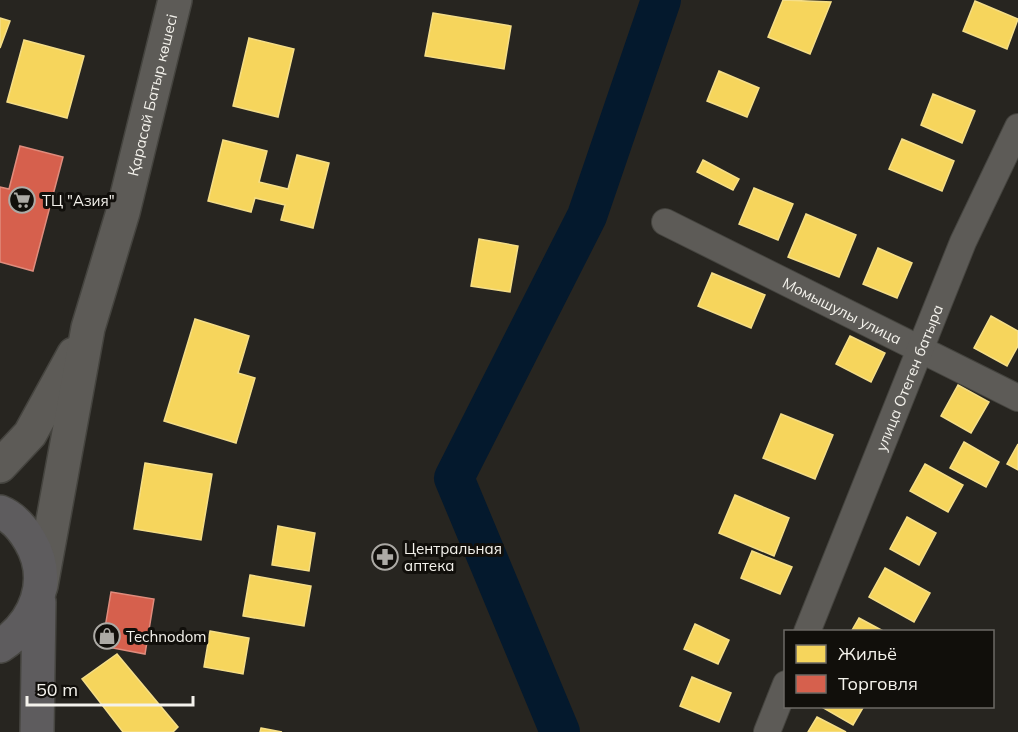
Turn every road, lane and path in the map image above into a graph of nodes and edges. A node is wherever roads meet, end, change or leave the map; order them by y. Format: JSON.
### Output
{"nodes":[{"id":1,"x":175,"y":0,"type":"edge"},
{"id":2,"x":1018,"y":127,"type":"edge"},
{"id":3,"x":665,"y":222,"type":"dead end"},
{"id":4,"x":88,"y":328,"type":"junction"},
{"id":5,"x":920,"y":350,"type":"junction"},
{"id":6,"x":1018,"y":398,"type":"edge"},
{"id":7,"x":0,"y":466,"type":"edge"},
{"id":8,"x":0,"y":512,"type":"edge"},
{"id":9,"x":39,"y":598,"type":"junction"},
{"id":10,"x":808,"y":630,"type":"edge"},
{"id":11,"x":0,"y":646,"type":"edge"},
{"id":12,"x":784,"y":689,"type":"edge"},
{"id":13,"x":37,"y":732,"type":"edge"},
{"id":14,"x":767,"y":732,"type":"edge"}],
"edges":[{"from":1,"to":4,"type":"main road","name":"Қарасай Батыр көшесі"},
{"from":2,"to":5,"type":"street","name":"улица Отеген батыра"},
{"from":3,"to":5,"type":"street","name":"Момышулы улица"},
{"from":4,"to":7,"type":"main road"},
{"from":4,"to":9,"type":"main road"},
{"from":5,"to":6,"type":"street","name":"Момышулы улица"},
{"from":5,"to":10,"type":"street","name":"улица Отеген батыра"},
{"from":8,"to":9,"type":"main road"},
{"from":9,"to":11,"type":"main road"},
{"from":9,"to":13,"type":"main road"},
{"from":12,"to":14,"type":"street"}]}
